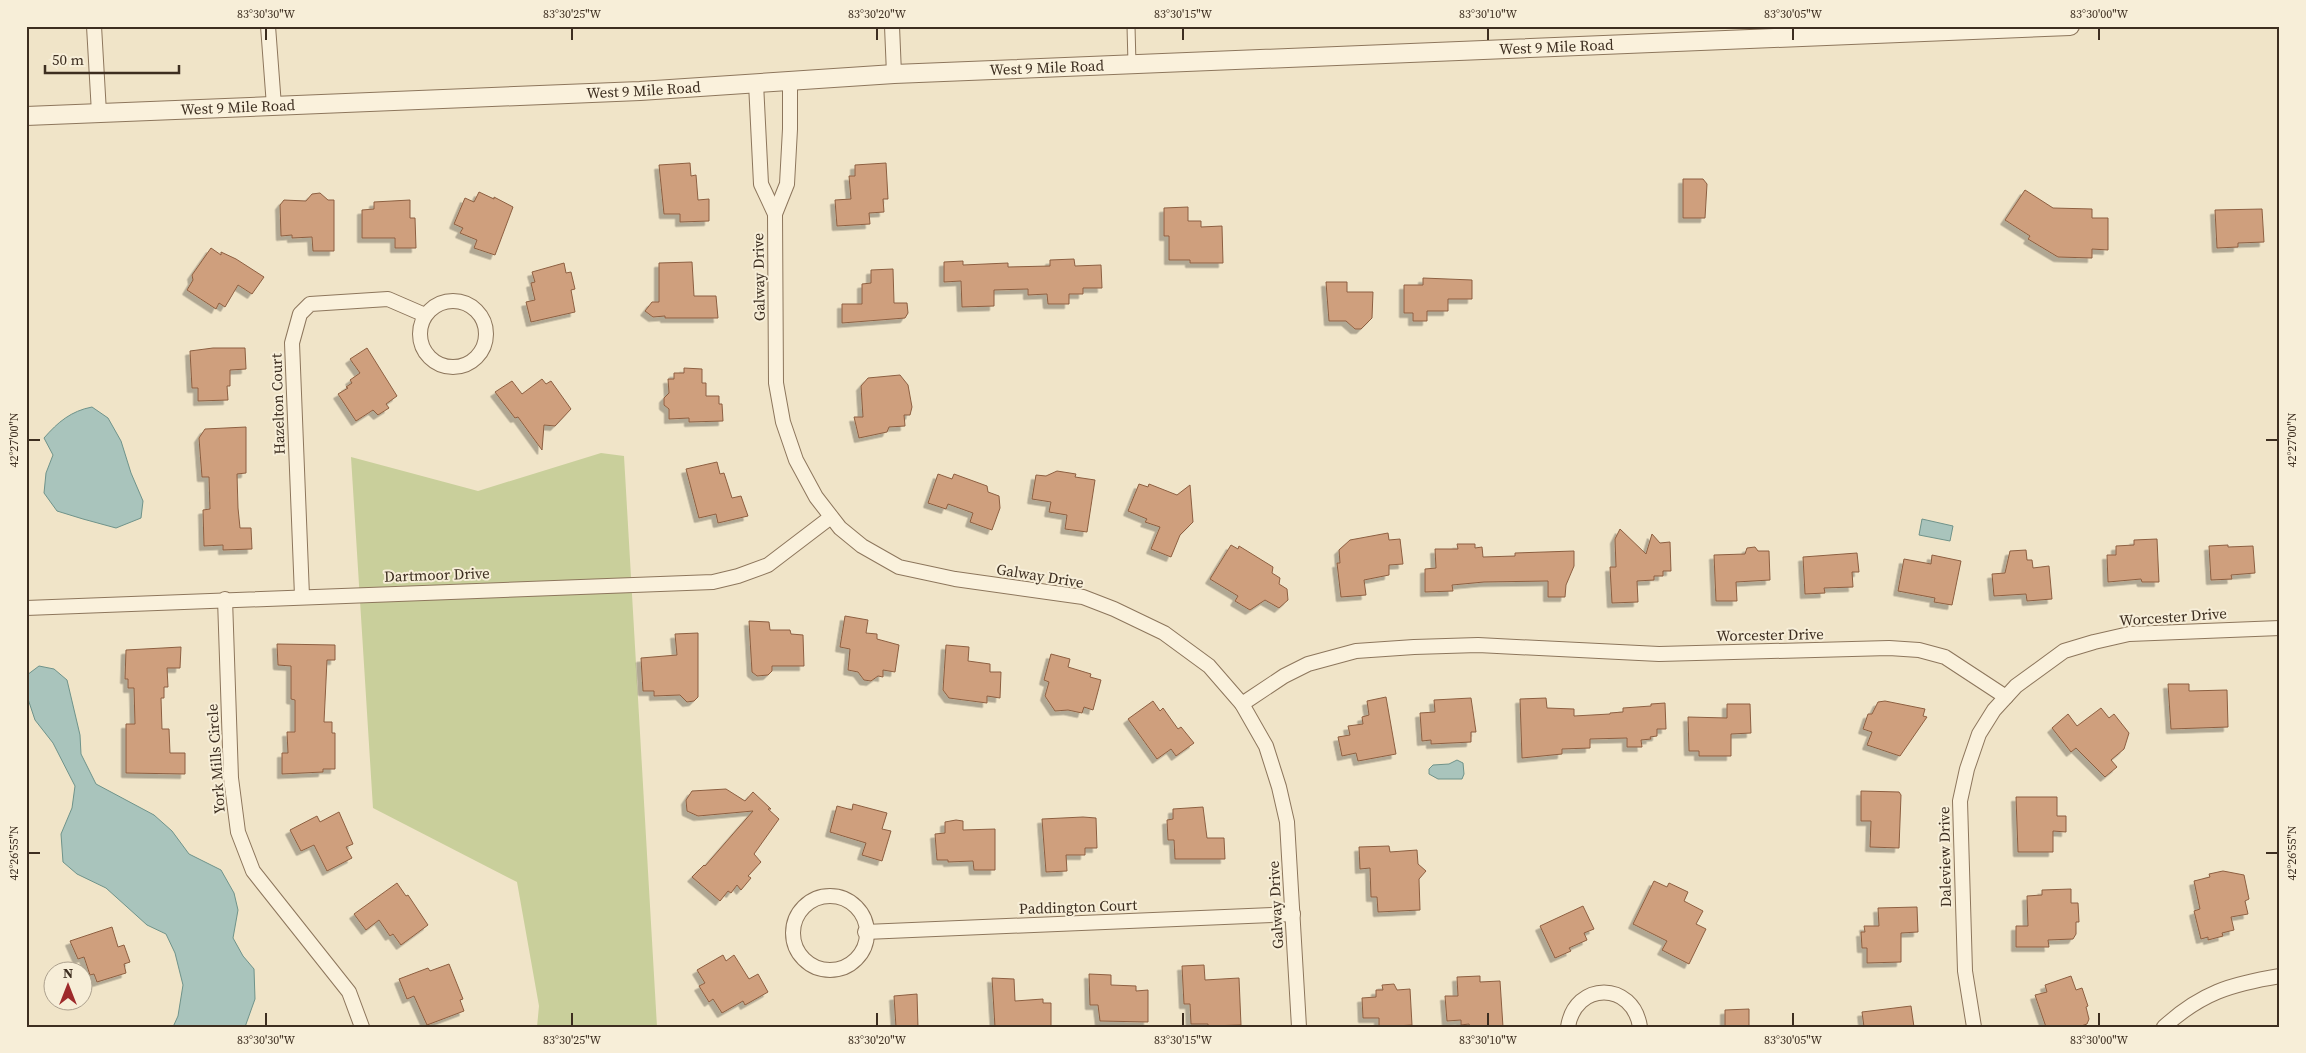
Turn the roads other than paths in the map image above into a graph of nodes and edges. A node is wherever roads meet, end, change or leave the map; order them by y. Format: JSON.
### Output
{"nodes":[{"id":1,"x":94,"y":26,"type":"edge"},
{"id":2,"x":268,"y":26,"type":"edge"},
{"id":3,"x":892,"y":26,"type":"edge"},
{"id":4,"x":1131,"y":26,"type":"edge"},
{"id":5,"x":2070,"y":26,"type":"edge"},
{"id":6,"x":1791,"y":31,"type":"edge"},
{"id":7,"x":1740,"y":32,"type":"edge"},
{"id":8,"x":1132,"y":64,"type":"junction"},
{"id":9,"x":894,"y":74,"type":"junction"},
{"id":10,"x":790,"y":82,"type":"junction"},
{"id":11,"x":756,"y":84,"type":"junction"},
{"id":12,"x":274,"y":106,"type":"junction"},
{"id":13,"x":99,"y":113,"type":"junction"},
{"id":14,"x":26,"y":116,"type":"edge"},
{"id":15,"x":775,"y":214,"type":"junction"},
{"id":16,"x":425,"y":315,"type":"junction"},
{"id":17,"x":831,"y":517,"type":"junction"},
{"id":18,"x":302,"y":596,"type":"junction"},
{"id":19,"x":226,"y":599,"type":"junction"},
{"id":20,"x":26,"y":608,"type":"edge"},
{"id":21,"x":2280,"y":628,"type":"edge"},
{"id":22,"x":2006,"y":697,"type":"junction"},
{"id":23,"x":1242,"y":704,"type":"junction"},
{"id":24,"x":1293,"y":914,"type":"junction"},
{"id":25,"x":865,"y":932,"type":"junction"},
{"id":26,"x":2280,"y":976,"type":"edge"},
{"id":27,"x":362,"y":1027,"type":"edge"},
{"id":28,"x":1299,"y":1027,"type":"edge"},
{"id":29,"x":1568,"y":1027,"type":"edge"},
{"id":30,"x":1640,"y":1027,"type":"edge"},
{"id":31,"x":1974,"y":1027,"type":"edge"},
{"id":32,"x":2164,"y":1027,"type":"edge"}],
"edges":[{"from":1,"to":13,"type":"street"},
{"from":2,"to":12,"type":"street"},
{"from":3,"to":9,"type":"street"},
{"from":4,"to":8,"type":"lane"},
{"from":5,"to":6,"type":"street","name":"West 9 Mile Road"},
{"from":6,"to":7,"type":"street","name":"West 9 Mile Road"},
{"from":7,"to":8,"type":"street","name":"West 9 Mile Road"},
{"from":8,"to":9,"type":"street","name":"West 9 Mile Road"},
{"from":9,"to":10,"type":"street","name":"West 9 Mile Road"},
{"from":10,"to":11,"type":"street","name":"West 9 Mile Road"},
{"from":10,"to":15,"type":"street","name":"Galway Drive"},
{"from":11,"to":12,"type":"street","name":"West 9 Mile Road"},
{"from":11,"to":15,"type":"street","name":"Galway Drive"},
{"from":12,"to":13,"type":"street","name":"West 9 Mile Road"},
{"from":13,"to":14,"type":"street","name":"West 9 Mile Road"},
{"from":15,"to":17,"type":"street","name":"Galway Drive"},
{"from":16,"to":16,"type":"street"},
{"from":16,"to":18,"type":"street","name":"Hazelton Court"},
{"from":17,"to":18,"type":"street","name":"Dartmoor Drive"},
{"from":17,"to":23,"type":"street","name":"Galway Drive"},
{"from":18,"to":19,"type":"street","name":"Dartmoor Drive"},
{"from":19,"to":20,"type":"street","name":"Dartmoor Drive"},
{"from":19,"to":27,"type":"street","name":"York Mills Circle"},
{"from":21,"to":22,"type":"street","name":"Worcester Drive"},
{"from":22,"to":23,"type":"street","name":"Worcester Drive"},
{"from":22,"to":31,"type":"street","name":"Daleview Drive"},
{"from":23,"to":24,"type":"street","name":"Galway Drive"},
{"from":24,"to":25,"type":"street","name":"Paddington Court"},
{"from":24,"to":28,"type":"street","name":"Galway Drive"},
{"from":25,"to":25,"type":"street"},
{"from":26,"to":32,"type":"street"},
{"from":29,"to":30,"type":"street"}]}
